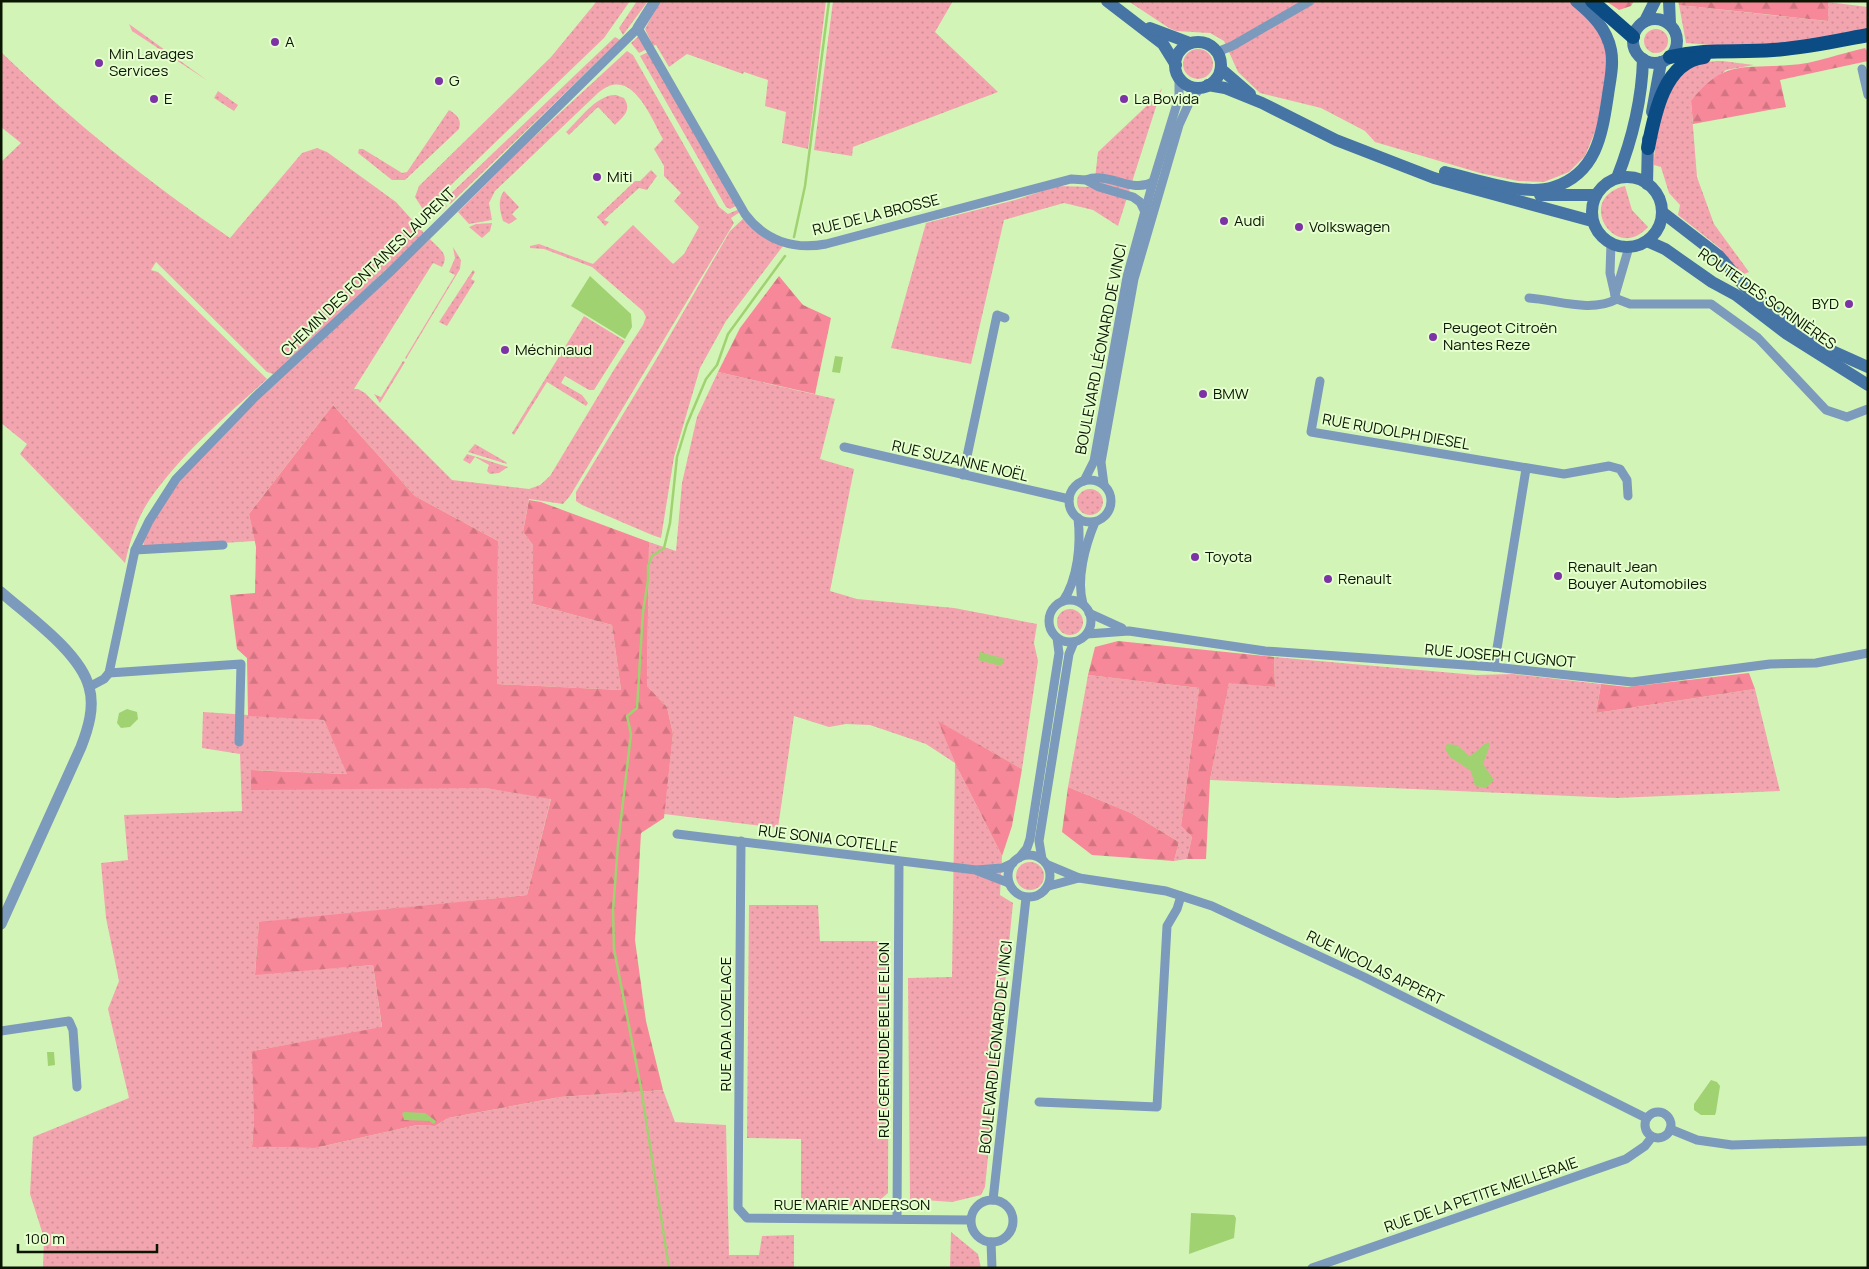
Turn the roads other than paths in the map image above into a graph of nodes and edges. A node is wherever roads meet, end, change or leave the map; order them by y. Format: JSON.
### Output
{"nodes":[{"id":1,"x":655,"y":1,"type":"edge"},
{"id":2,"x":1107,"y":1,"type":"edge"},
{"id":3,"x":1310,"y":1,"type":"edge"},
{"id":4,"x":1576,"y":1,"type":"edge"},
{"id":5,"x":1592,"y":1,"type":"edge"},
{"id":6,"x":1655,"y":1,"type":"edge"},
{"id":7,"x":1669,"y":1,"type":"edge"},
{"id":8,"x":1645,"y":21,"type":"junction"},
{"id":9,"x":1137,"y":22,"type":"junction"},
{"id":10,"x":1670,"y":24,"type":"junction"},
{"id":11,"x":638,"y":28,"type":"junction"},
{"id":12,"x":1868,"y":35,"type":"edge"},
{"id":13,"x":1633,"y":38,"type":"junction"},
{"id":14,"x":1190,"y":43,"type":"junction"},
{"id":15,"x":1732,"y":51,"type":"junction"},
{"id":16,"x":1217,"y":52,"type":"junction"},
{"id":17,"x":1642,"y":59,"type":"junction"},
{"id":18,"x":1666,"y":60,"type":"junction"},
{"id":19,"x":1221,"y":69,"type":"junction"},
{"id":20,"x":1862,"y":69,"type":"dead end"},
{"id":21,"x":1177,"y":71,"type":"junction"},
{"id":22,"x":1205,"y":86,"type":"junction"},
{"id":23,"x":1868,"y":95,"type":"edge"},
{"id":24,"x":1262,"y":103,"type":"junction"},
{"id":25,"x":1648,"y":148,"type":"junction"},
{"id":26,"x":1372,"y":155,"type":"junction"},
{"id":27,"x":1414,"y":165,"type":"junction"},
{"id":28,"x":1617,"y":178,"type":"junction"},
{"id":29,"x":1086,"y":180,"type":"junction"},
{"id":30,"x":1152,"y":182,"type":"junction"},
{"id":31,"x":1648,"y":184,"type":"junction"},
{"id":32,"x":1596,"y":195,"type":"junction"},
{"id":33,"x":1144,"y":210,"type":"junction"},
{"id":34,"x":1662,"y":212,"type":"junction"},
{"id":35,"x":1592,"y":221,"type":"junction"},
{"id":36,"x":1647,"y":241,"type":"junction"},
{"id":37,"x":1611,"y":244,"type":"junction"},
{"id":38,"x":1628,"y":247,"type":"junction"},
{"id":39,"x":1616,"y":297,"type":"junction"},
{"id":40,"x":1529,"y":298,"type":"dead end"},
{"id":41,"x":1005,"y":318,"type":"dead end"},
{"id":42,"x":1868,"y":367,"type":"edge"},
{"id":43,"x":1320,"y":382,"type":"dead end"},
{"id":44,"x":1868,"y":385,"type":"edge"},
{"id":45,"x":1868,"y":409,"type":"edge"},
{"id":46,"x":844,"y":447,"type":"dead end"},
{"id":47,"x":1526,"y":469,"type":"junction"},
{"id":48,"x":963,"y":475,"type":"junction"},
{"id":49,"x":1084,"y":481,"type":"junction"},
{"id":50,"x":1104,"y":485,"type":"junction"},
{"id":51,"x":1628,"y":496,"type":"dead end"},
{"id":52,"x":1069,"y":500,"type":"junction"},
{"id":53,"x":1078,"y":518,"type":"junction"},
{"id":54,"x":1095,"y":522,"type":"junction"},
{"id":55,"x":223,"y":545,"type":"dead end"},
{"id":56,"x":135,"y":550,"type":"junction"},
{"id":57,"x":1,"y":592,"type":"edge"},
{"id":58,"x":1063,"y":601,"type":"junction"},
{"id":59,"x":1083,"y":604,"type":"junction"},
{"id":60,"x":1089,"y":614,"type":"junction"},
{"id":61,"x":1129,"y":631,"type":"junction"},
{"id":62,"x":1087,"y":634,"type":"junction"},
{"id":63,"x":1057,"y":638,"type":"junction"},
{"id":64,"x":1074,"y":642,"type":"junction"},
{"id":65,"x":1868,"y":653,"type":"edge"},
{"id":66,"x":1494,"y":667,"type":"junction"},
{"id":67,"x":109,"y":673,"type":"junction"},
{"id":68,"x":90,"y":687,"type":"junction"},
{"id":69,"x":239,"y":742,"type":"dead end"},
{"id":70,"x":677,"y":834,"type":"dead end"},
{"id":71,"x":741,"y":841,"type":"junction"},
{"id":72,"x":1016,"y":860,"type":"junction"},
{"id":73,"x":899,"y":862,"type":"junction"},
{"id":74,"x":1045,"y":862,"type":"junction"},
{"id":75,"x":976,"y":870,"type":"junction"},
{"id":76,"x":1080,"y":878,"type":"junction"},
{"id":77,"x":1009,"y":883,"type":"junction"},
{"id":78,"x":1049,"y":886,"type":"junction"},
{"id":79,"x":1181,"y":896,"type":"junction"},
{"id":80,"x":1026,"y":898,"type":"junction"},
{"id":81,"x":1,"y":924,"type":"edge"},
{"id":82,"x":1,"y":1031,"type":"edge"},
{"id":83,"x":77,"y":1087,"type":"dead end"},
{"id":84,"x":1039,"y":1102,"type":"dead end"},
{"id":85,"x":1646,"y":1118,"type":"junction"},
{"id":86,"x":1670,"y":1129,"type":"junction"},
{"id":87,"x":1652,"y":1136,"type":"junction"},
{"id":88,"x":1868,"y":1141,"type":"edge"},
{"id":89,"x":993,"y":1200,"type":"junction"},
{"id":90,"x":738,"y":1208,"type":"joint"},
{"id":91,"x":897,"y":1218,"type":"junction"},
{"id":92,"x":970,"y":1220,"type":"junction"},
{"id":93,"x":991,"y":1242,"type":"junction"},
{"id":94,"x":992,"y":1268,"type":"edge"},
{"id":95,"x":1312,"y":1268,"type":"edge"}],
"edges":[{"from":1,"to":11,"type":"street"},
{"from":2,"to":9,"type":"main road"},
{"from":3,"to":16,"type":"street"},
{"from":4,"to":27,"type":"main road"},
{"from":5,"to":13,"type":"highway"},
{"from":6,"to":8,"type":"main road"},
{"from":7,"to":10,"type":"main road"},
{"from":8,"to":10,"type":"main road"},
{"from":8,"to":13,"type":"main road"},
{"from":9,"to":14,"type":"main road"},
{"from":9,"to":21,"type":"main road"},
{"from":10,"to":18,"type":"main road"},
{"from":11,"to":29,"type":"street","name":"RUE DE LA BROSSE"},
{"from":11,"to":56,"type":"street","name":"CHEMIN DES FONTAINES LAURENT"},
{"from":12,"to":15,"type":"highway"},
{"from":13,"to":17,"type":"main road"},
{"from":14,"to":16,"type":"main road"},
{"from":14,"to":21,"type":"main road"},
{"from":15,"to":18,"type":"highway"},
{"from":15,"to":25,"type":"highway"},
{"from":16,"to":19,"type":"main road"},
{"from":17,"to":18,"type":"main road"},
{"from":17,"to":28,"type":"main road"},
{"from":18,"to":25,"type":"main road"},
{"from":19,"to":22,"type":"main road"},
{"from":19,"to":24,"type":"main road"},
{"from":20,"to":23,"type":"street"},
{"from":21,"to":22,"type":"main road"},
{"from":21,"to":30,"type":"street","name":"BOULEVARD LÉONARD DE VINCI"},
{"from":22,"to":24,"type":"main road"},
{"from":22,"to":50,"type":"street","name":"BOULEVARD LÉONARD DE VINCI"},
{"from":24,"to":26,"type":"main road"},
{"from":25,"to":31,"type":"main road"},
{"from":26,"to":27,"type":"main road"},
{"from":26,"to":35,"type":"main road"},
{"from":27,"to":32,"type":"main road"},
{"from":28,"to":31,"type":"main road"},
{"from":28,"to":32,"type":"main road"},
{"from":29,"to":30,"type":"street","name":"RUE DE LA BROSSE"},
{"from":29,"to":33,"type":"street","name":"RUE DE LA BROSSE"},
{"from":30,"to":33,"type":"street","name":"BOULEVARD LÉONARD DE VINCI"},
{"from":31,"to":34,"type":"main road"},
{"from":32,"to":35,"type":"main road"},
{"from":33,"to":49,"type":"street","name":"BOULEVARD LÉONARD DE VINCI"},
{"from":34,"to":36,"type":"main road"},
{"from":34,"to":42,"type":"main road","name":"ROUTE DES SORINIÈRES"},
{"from":35,"to":37,"type":"main road"},
{"from":36,"to":38,"type":"main road"},
{"from":36,"to":44,"type":"main road","name":"ROUTE DES SORINIÈRES"},
{"from":37,"to":38,"type":"main road"},
{"from":37,"to":39,"type":"street"},
{"from":38,"to":39,"type":"street"},
{"from":39,"to":40,"type":"street"},
{"from":39,"to":45,"type":"street"},
{"from":41,"to":48,"type":"street"},
{"from":43,"to":47,"type":"street","name":"RUE RUDOLPH DIESEL"},
{"from":46,"to":48,"type":"street","name":"RUE SUZANNE NOËL"},
{"from":47,"to":51,"type":"street","name":"RUE RUDOLPH DIESEL"},
{"from":47,"to":66,"type":"street"},
{"from":48,"to":52,"type":"street","name":"RUE SUZANNE NOËL"},
{"from":49,"to":50,"type":"street"},
{"from":49,"to":52,"type":"street"},
{"from":50,"to":54,"type":"street"},
{"from":52,"to":53,"type":"street"},
{"from":53,"to":54,"type":"street"},
{"from":53,"to":58,"type":"street"},
{"from":54,"to":59,"type":"street"},
{"from":55,"to":56,"type":"street"},
{"from":56,"to":67,"type":"street","name":"CHEMIN DES FONTAINES LAURENT"},
{"from":57,"to":68,"type":"street"},
{"from":58,"to":59,"type":"street"},
{"from":58,"to":63,"type":"street"},
{"from":59,"to":60,"type":"street"},
{"from":60,"to":61,"type":"street","name":"RUE JOSEPH CUGNOT"},
{"from":60,"to":62,"type":"street"},
{"from":61,"to":62,"type":"street","name":"RUE JOSEPH CUGNOT"},
{"from":61,"to":66,"type":"street","name":"RUE JOSEPH CUGNOT"},
{"from":62,"to":64,"type":"street"},
{"from":63,"to":64,"type":"street"},
{"from":63,"to":72,"type":"street"},
{"from":64,"to":74,"type":"street"},
{"from":65,"to":66,"type":"street","name":"RUE JOSEPH CUGNOT"},
{"from":67,"to":68,"type":"street"},
{"from":67,"to":69,"type":"street"},
{"from":68,"to":81,"type":"street"},
{"from":70,"to":71,"type":"street","name":"RUE SONIA COTELLE"},
{"from":71,"to":73,"type":"street","name":"RUE SONIA COTELLE"},
{"from":71,"to":90,"type":"street","name":"RUE ADA LOVELACE"},
{"from":72,"to":74,"type":"street"},
{"from":72,"to":75,"type":"street"},
{"from":72,"to":77,"type":"street"},
{"from":73,"to":75,"type":"street","name":"RUE SONIA COTELLE"},
{"from":73,"to":91,"type":"street","name":"RUE GERTRUDE BELLE ELION"},
{"from":74,"to":76,"type":"street"},
{"from":74,"to":78,"type":"street"},
{"from":75,"to":77,"type":"street"},
{"from":76,"to":78,"type":"street"},
{"from":76,"to":79,"type":"street","name":"RUE NICOLAS APPERT"},
{"from":77,"to":80,"type":"street"},
{"from":78,"to":80,"type":"street"},
{"from":79,"to":84,"type":"street"},
{"from":79,"to":85,"type":"street","name":"RUE NICOLAS APPERT"},
{"from":80,"to":89,"type":"street","name":"BOULEVARD LÉONARD DE VINCI"},
{"from":82,"to":83,"type":"street"},
{"from":85,"to":86,"type":"street"},
{"from":85,"to":87,"type":"street"},
{"from":86,"to":87,"type":"street"},
{"from":86,"to":88,"type":"street"},
{"from":87,"to":95,"type":"street","name":"RUE DE LA PETITE MEILLERAIE"},
{"from":89,"to":92,"type":"street"},
{"from":89,"to":93,"type":"street"},
{"from":90,"to":91,"type":"street","name":"RUE MARIE ANDERSON"},
{"from":91,"to":92,"type":"street","name":"RUE MARIE ANDERSON"},
{"from":92,"to":93,"type":"street"},
{"from":93,"to":94,"type":"street"}]}
